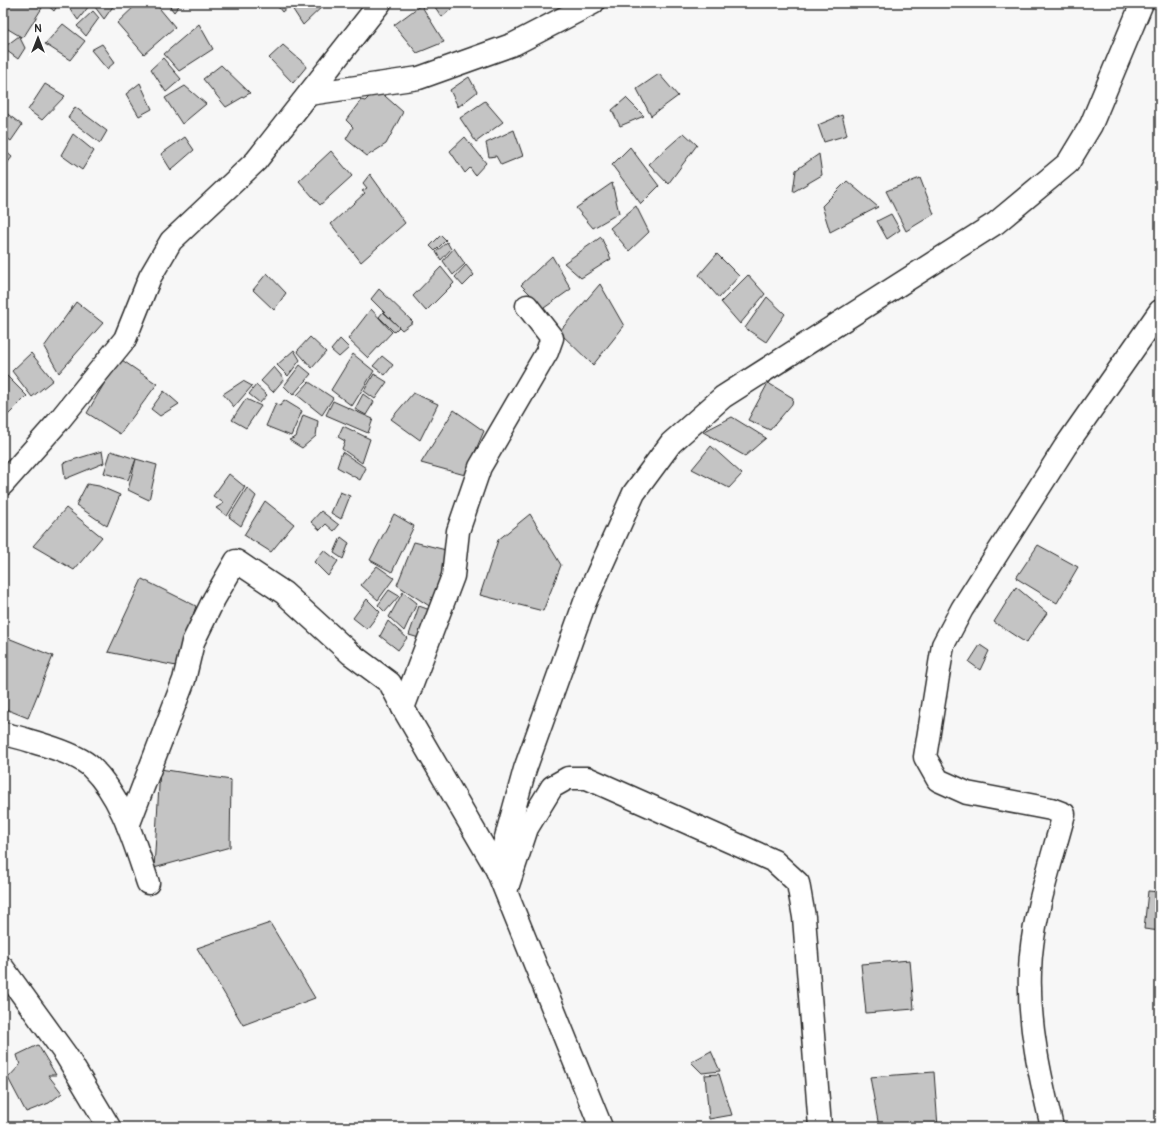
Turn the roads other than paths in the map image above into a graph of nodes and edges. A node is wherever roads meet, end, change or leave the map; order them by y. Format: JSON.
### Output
{"nodes":[{"id":1,"x":380,"y":3,"type":"edge"},
{"id":2,"x":592,"y":3,"type":"edge"},
{"id":3,"x":1142,"y":3,"type":"edge"},
{"id":4,"x":309,"y":94,"type":"junction"},
{"id":5,"x":527,"y":306,"type":"dead end"},
{"id":6,"x":1160,"y":311,"type":"edge"},
{"id":7,"x":3,"y":484,"type":"edge"},
{"id":8,"x":403,"y":708,"type":"junction"},
{"id":9,"x":3,"y":734,"type":"edge"},
{"id":10,"x":128,"y":826,"type":"junction"},
{"id":11,"x":497,"y":870,"type":"junction"},
{"id":12,"x":148,"y":883,"type":"dead end"},
{"id":13,"x":506,"y":891,"type":"junction"},
{"id":14,"x":3,"y":968,"type":"edge"},
{"id":15,"x":109,"y":1127,"type":"edge"},
{"id":16,"x":600,"y":1127,"type":"edge"},
{"id":17,"x":820,"y":1127,"type":"edge"},
{"id":18,"x":1052,"y":1127,"type":"edge"}],
"edges":[{"from":1,"to":4,"type":"street"},
{"from":2,"to":4,"type":"street"},
{"from":3,"to":11,"type":"street"},
{"from":4,"to":7,"type":"street"},
{"from":5,"to":8,"type":"street"},
{"from":6,"to":18,"type":"street"},
{"from":8,"to":10,"type":"street"},
{"from":8,"to":11,"type":"street"},
{"from":9,"to":10,"type":"street"},
{"from":10,"to":12,"type":"street"},
{"from":11,"to":13,"type":"street"},
{"from":13,"to":16,"type":"street"},
{"from":13,"to":17,"type":"street"},
{"from":14,"to":15,"type":"street"}]}
